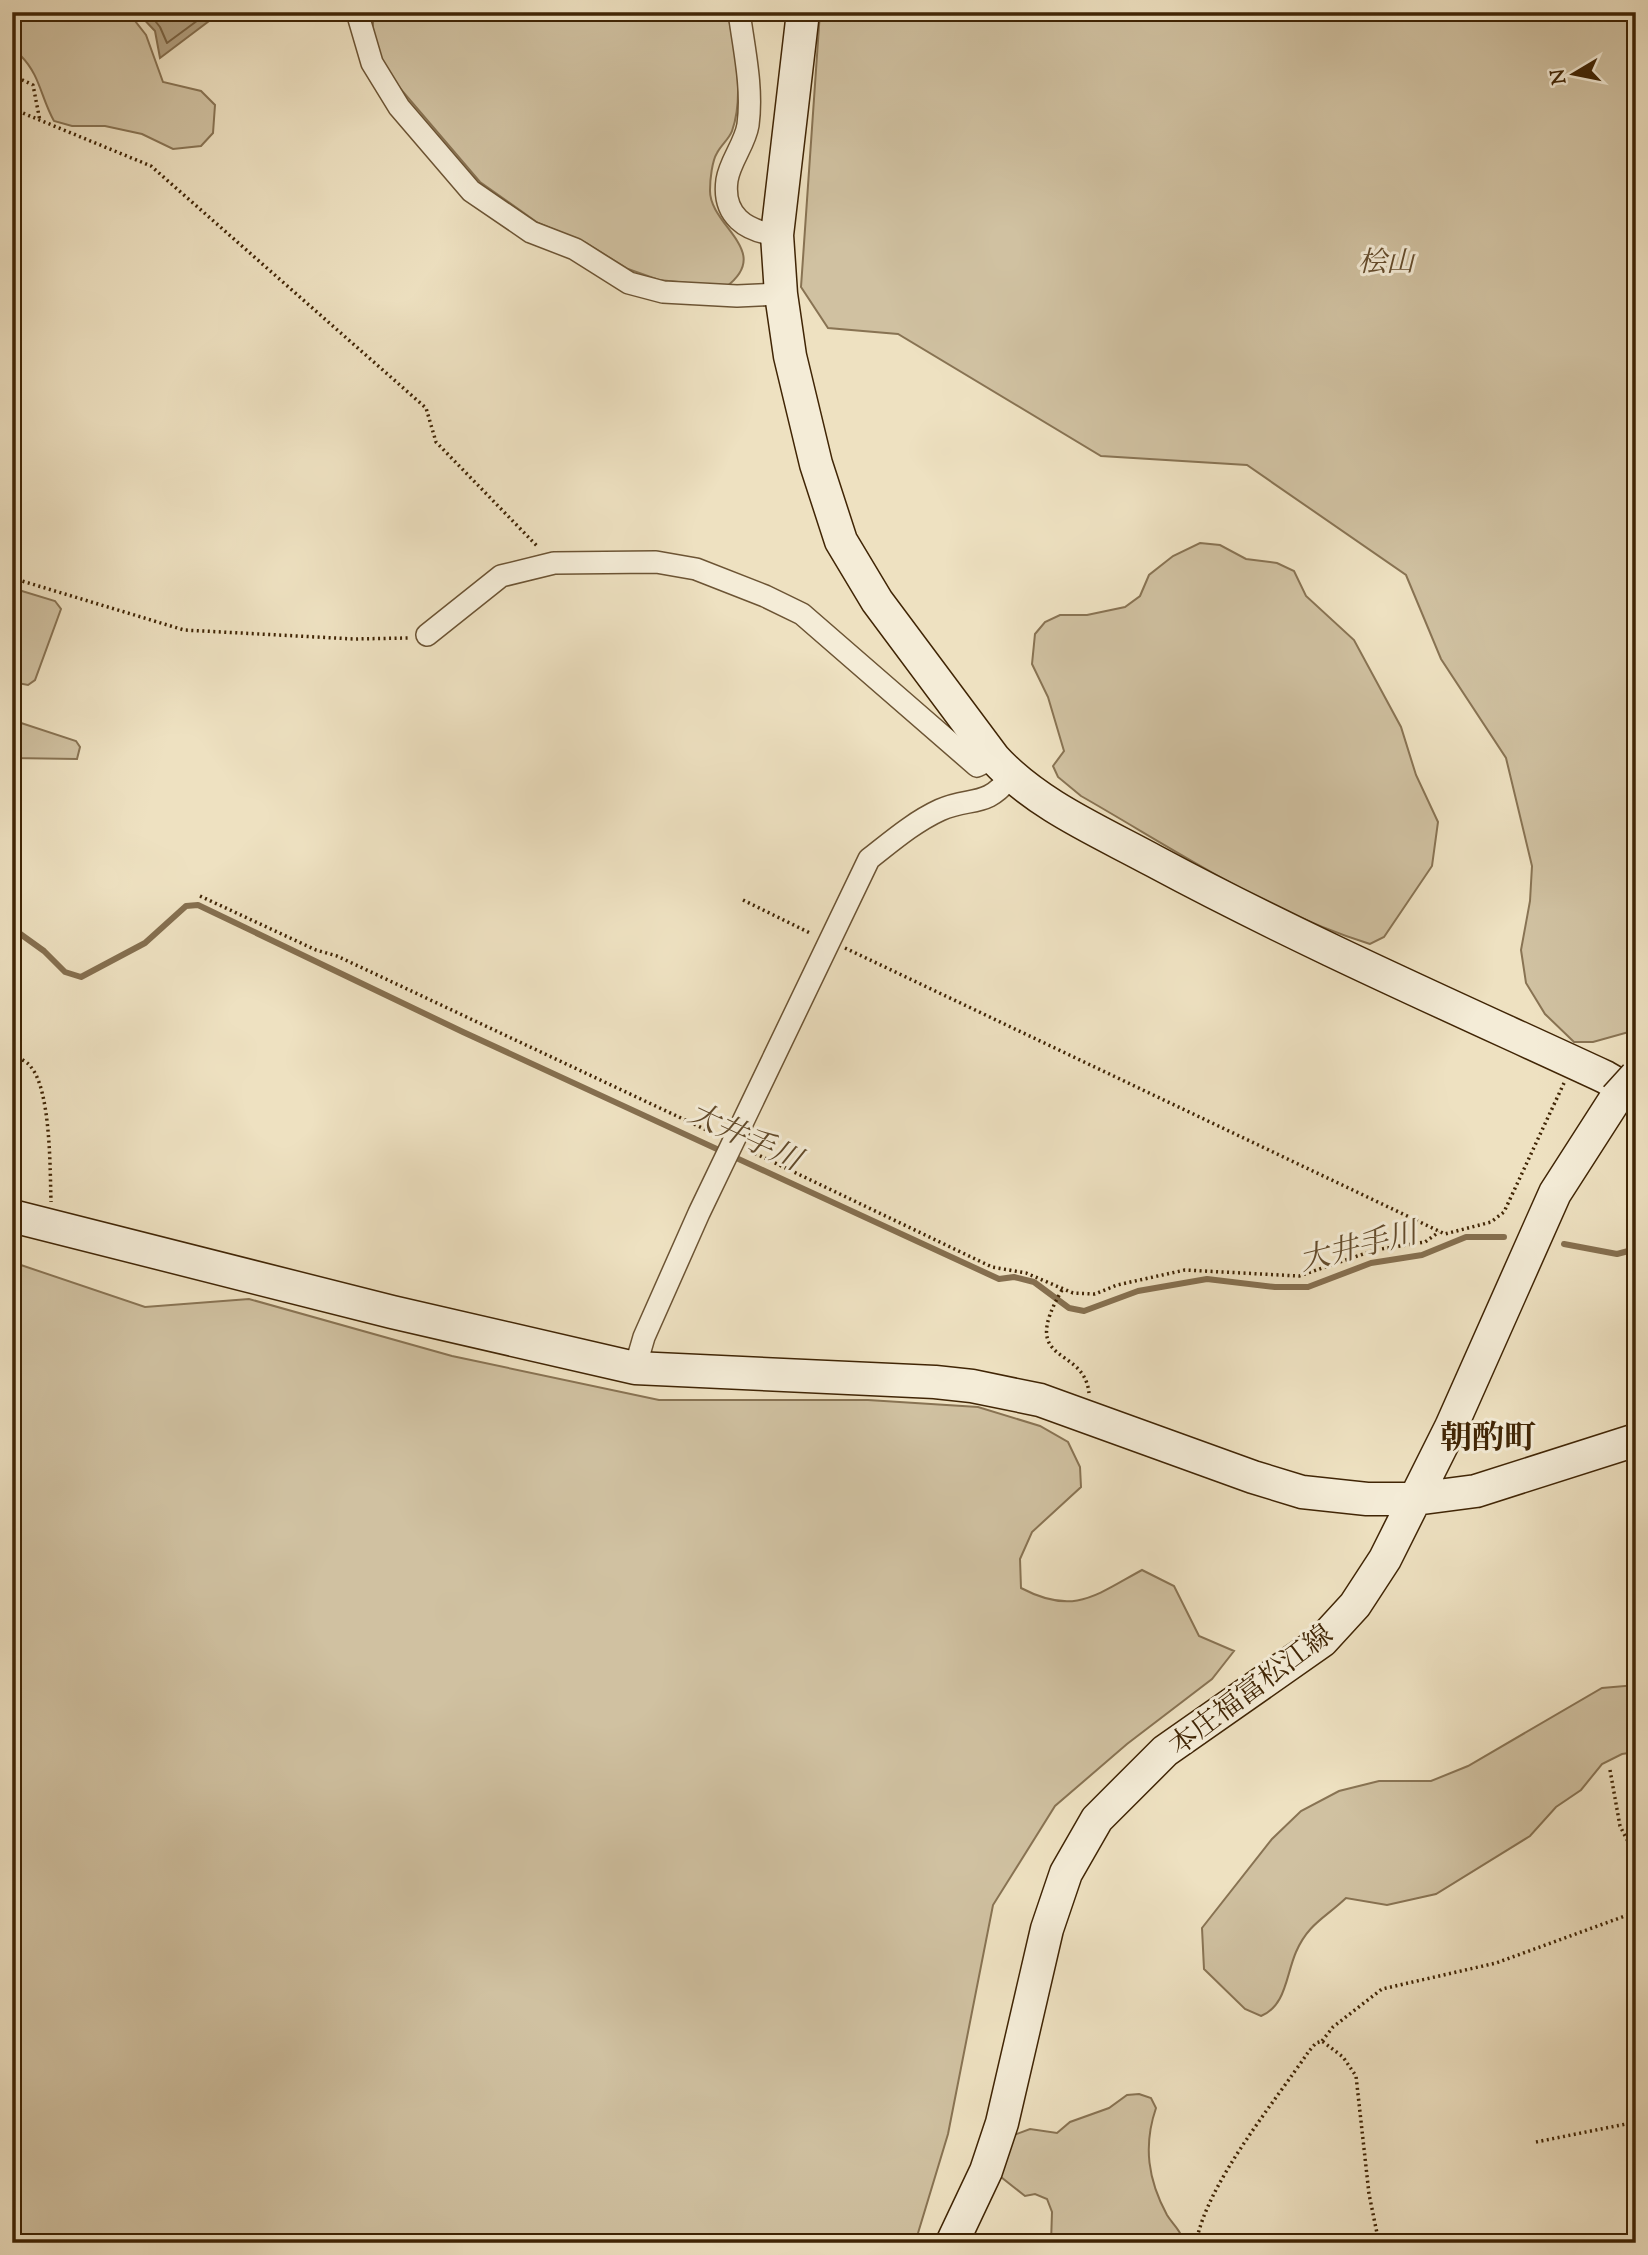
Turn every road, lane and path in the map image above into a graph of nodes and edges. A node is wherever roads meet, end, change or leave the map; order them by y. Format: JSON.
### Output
{"nodes":[{"id":1,"x":357,"y":12,"type":"edge"},
{"id":2,"x":739,"y":12,"type":"edge"},
{"id":3,"x":803,"y":12,"type":"edge"},
{"id":4,"x":12,"y":75,"type":"edge"},
{"id":5,"x":13,"y":109,"type":"edge"},
{"id":6,"x":40,"y":121,"type":"junction"},
{"id":7,"x":777,"y":235,"type":"junction"},
{"id":8,"x":780,"y":293,"type":"junction"},
{"id":9,"x":554,"y":563,"type":"junction"},
{"id":10,"x":12,"y":578,"type":"edge"},
{"id":11,"x":427,"y":635,"type":"joint"},
{"id":12,"x":1003,"y":767,"type":"junction"},
{"id":13,"x":200,"y":896,"type":"dead end"},
{"id":14,"x":743,"y":900,"type":"dead end"},
{"id":15,"x":825,"y":939,"type":"junction"},
{"id":16,"x":12,"y":1056,"type":"edge"},
{"id":17,"x":1574,"y":1062,"type":"junction"},
{"id":18,"x":1629,"y":1090,"type":"edge"},
{"id":19,"x":730,"y":1150,"type":"junction"},
{"id":20,"x":12,"y":1216,"type":"edge"},
{"id":21,"x":52,"y":1225,"type":"junction"},
{"id":22,"x":1439,"y":1233,"type":"junction"},
{"id":23,"x":1060,"y":1292,"type":"junction"},
{"id":24,"x":635,"y":1368,"type":"junction"},
{"id":25,"x":1089,"y":1398,"type":"dead end"},
{"id":26,"x":1636,"y":1440,"type":"edge"},
{"id":27,"x":1415,"y":1499,"type":"junction"},
{"id":28,"x":1610,"y":1770,"type":"dead end"},
{"id":29,"x":1636,"y":1857,"type":"edge"},
{"id":30,"x":1636,"y":1912,"type":"edge"},
{"id":31,"x":1322,"y":2041,"type":"junction"},
{"id":32,"x":1636,"y":2122,"type":"edge"},
{"id":33,"x":1536,"y":2142,"type":"dead end"},
{"id":34,"x":952,"y":2243,"type":"edge"},
{"id":35,"x":1196,"y":2243,"type":"edge"},
{"id":36,"x":1379,"y":2243,"type":"edge"}],
"edges":[{"from":1,"to":8,"type":"street"},
{"from":2,"to":7,"type":"street"},
{"from":3,"to":7,"type":"street"},
{"from":4,"to":6,"type":"path"},
{"from":5,"to":6,"type":"path"},
{"from":6,"to":9,"type":"path"},
{"from":7,"to":8,"type":"street"},
{"from":8,"to":12,"type":"street"},
{"from":9,"to":11,"type":"street"},
{"from":9,"to":12,"type":"street"},
{"from":10,"to":11,"type":"path"},
{"from":12,"to":15,"type":"street"},
{"from":12,"to":17,"type":"street"},
{"from":13,"to":19,"type":"path"},
{"from":14,"to":15,"type":"path"},
{"from":15,"to":19,"type":"street"},
{"from":15,"to":22,"type":"path"},
{"from":16,"to":21,"type":"path"},
{"from":17,"to":18,"type":"street"},
{"from":17,"to":22,"type":"path"},
{"from":18,"to":27,"type":"street","name":"本庄福富松江線"},
{"from":19,"to":23,"type":"path"},
{"from":19,"to":24,"type":"street"},
{"from":20,"to":21,"type":"street"},
{"from":21,"to":24,"type":"street"},
{"from":22,"to":23,"type":"path"},
{"from":23,"to":25,"type":"path"},
{"from":24,"to":27,"type":"street"},
{"from":26,"to":27,"type":"street"},
{"from":27,"to":34,"type":"street","name":"本庄福富松江線"},
{"from":28,"to":29,"type":"path"},
{"from":30,"to":31,"type":"path"},
{"from":31,"to":35,"type":"path"},
{"from":31,"to":36,"type":"path"},
{"from":32,"to":33,"type":"path"}]}
